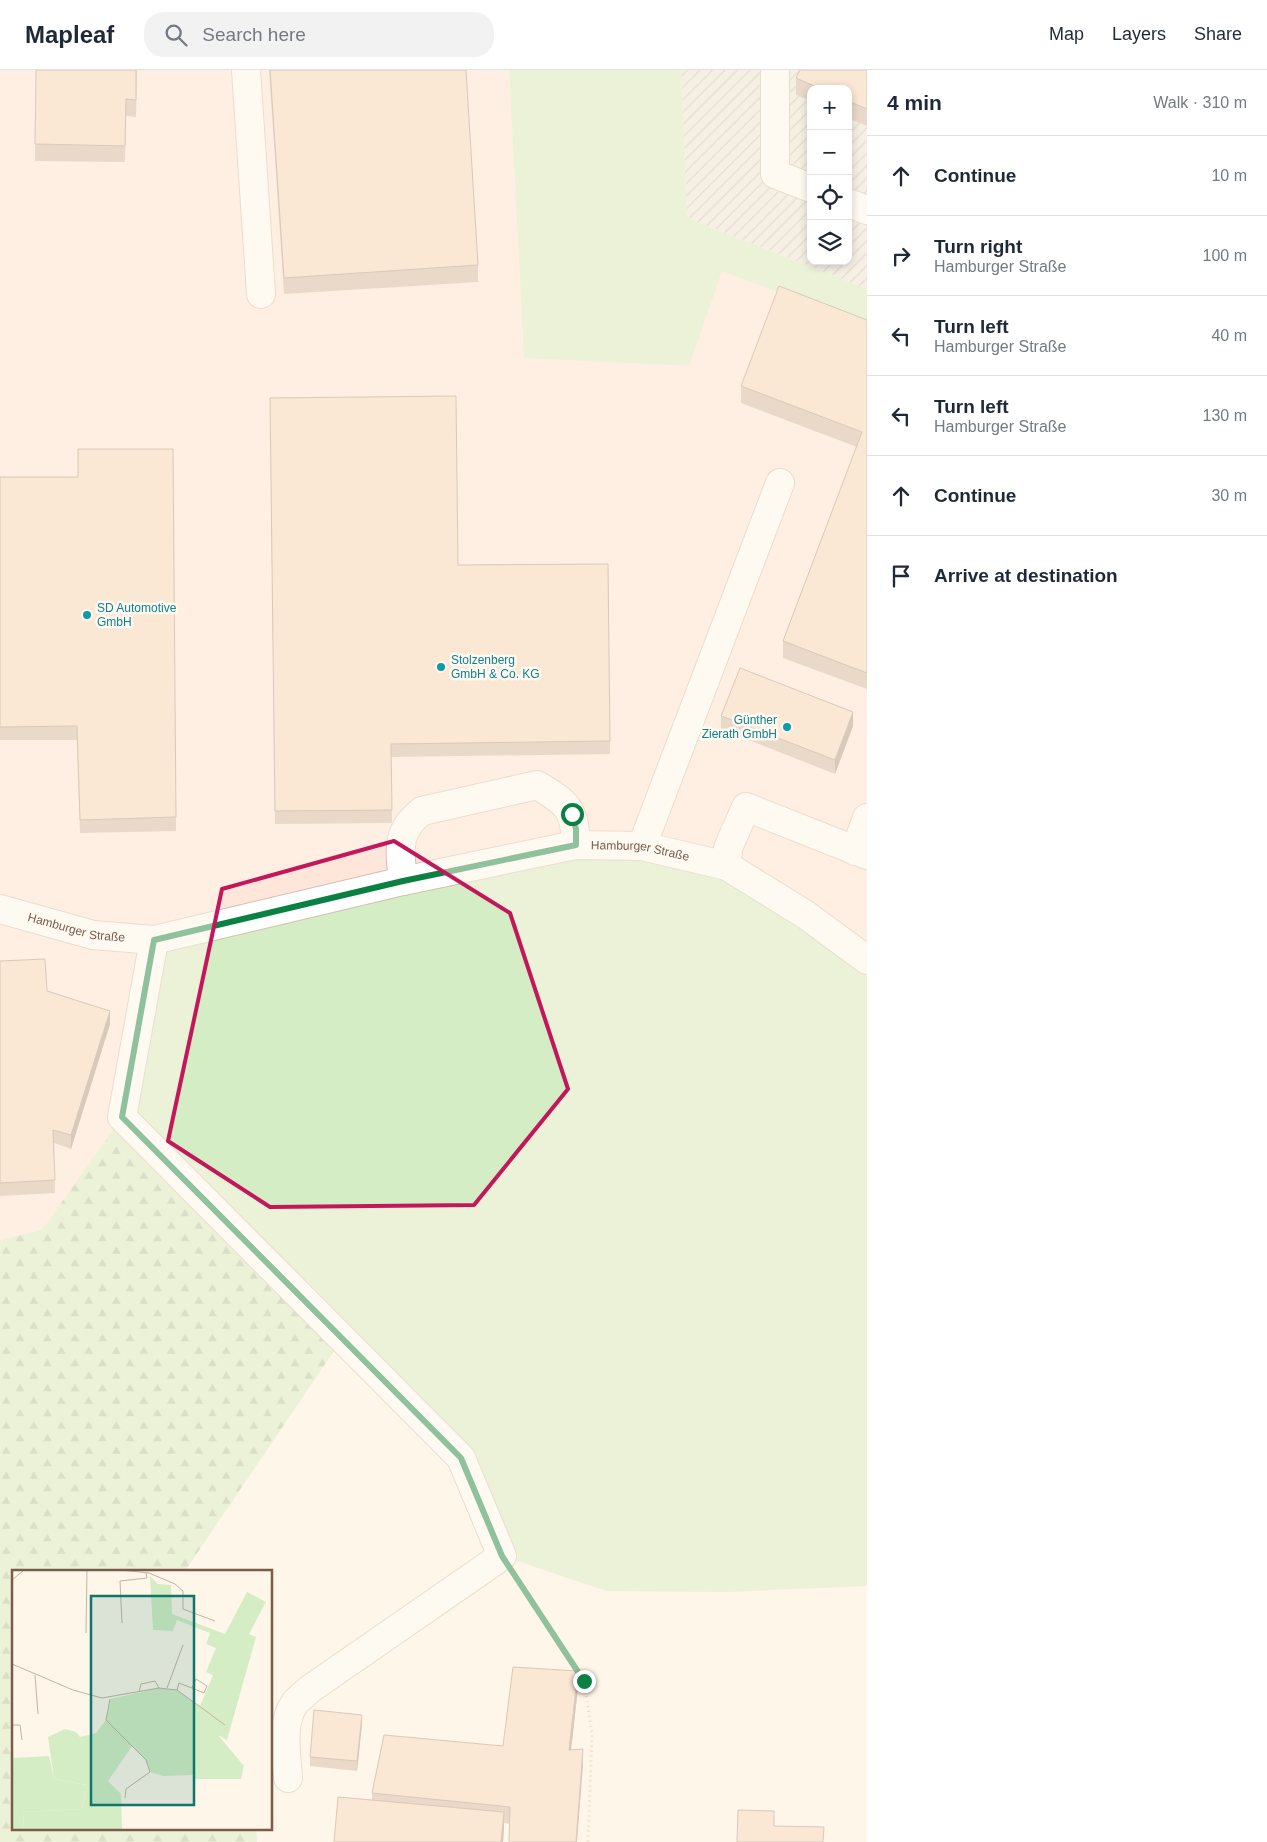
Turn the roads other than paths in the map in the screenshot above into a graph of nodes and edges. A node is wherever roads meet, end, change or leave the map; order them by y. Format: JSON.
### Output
{"nodes":[{"id":1,"x":246,"y":70,"type":"edge"},
{"id":2,"x":775,"y":70,"type":"edge"},
{"id":3,"x":807,"y":186,"type":"edge"},
{"id":4,"x":852,"y":204,"type":"edge"},
{"id":5,"x":867,"y":210,"type":"edge"},
{"id":6,"x":261,"y":294,"type":"dead end"},
{"id":7,"x":780,"y":482,"type":"dead end"},
{"id":8,"x":867,"y":818,"type":"edge"},
{"id":9,"x":576,"y":845,"type":"junction"},
{"id":10,"x":642,"y":846,"type":"junction"},
{"id":11,"x":861,"y":853,"type":"edge"},
{"id":12,"x":727,"y":866,"type":"junction"},
{"id":13,"x":403,"y":881,"type":"junction"},
{"id":14,"x":0,"y":909,"type":"edge"},
{"id":15,"x":154,"y":940,"type":"junction"},
{"id":16,"x":867,"y":960,"type":"edge"},
{"id":17,"x":288,"y":1778,"type":"dead end"}],
"edges":[{"from":1,"to":6,"type":"street"},
{"from":2,"to":3,"type":"street"},
{"from":4,"to":5,"type":"street"},
{"from":7,"to":10,"type":"street"},
{"from":8,"to":11,"type":"street"},
{"from":9,"to":10,"type":"street","name":"Hamburger Straße"},
{"from":9,"to":13,"type":"street","name":"Hamburger Straße"},
{"from":9,"to":13,"type":"street"},
{"from":10,"to":12,"type":"street","name":"Hamburger Straße"},
{"from":11,"to":12,"type":"street"},
{"from":12,"to":16,"type":"street","name":"Hamburger Straße"},
{"from":13,"to":15,"type":"street","name":"Hamburger Straße"},
{"from":14,"to":15,"type":"street","name":"Hamburger Straße"},
{"from":15,"to":17,"type":"street"}]}
